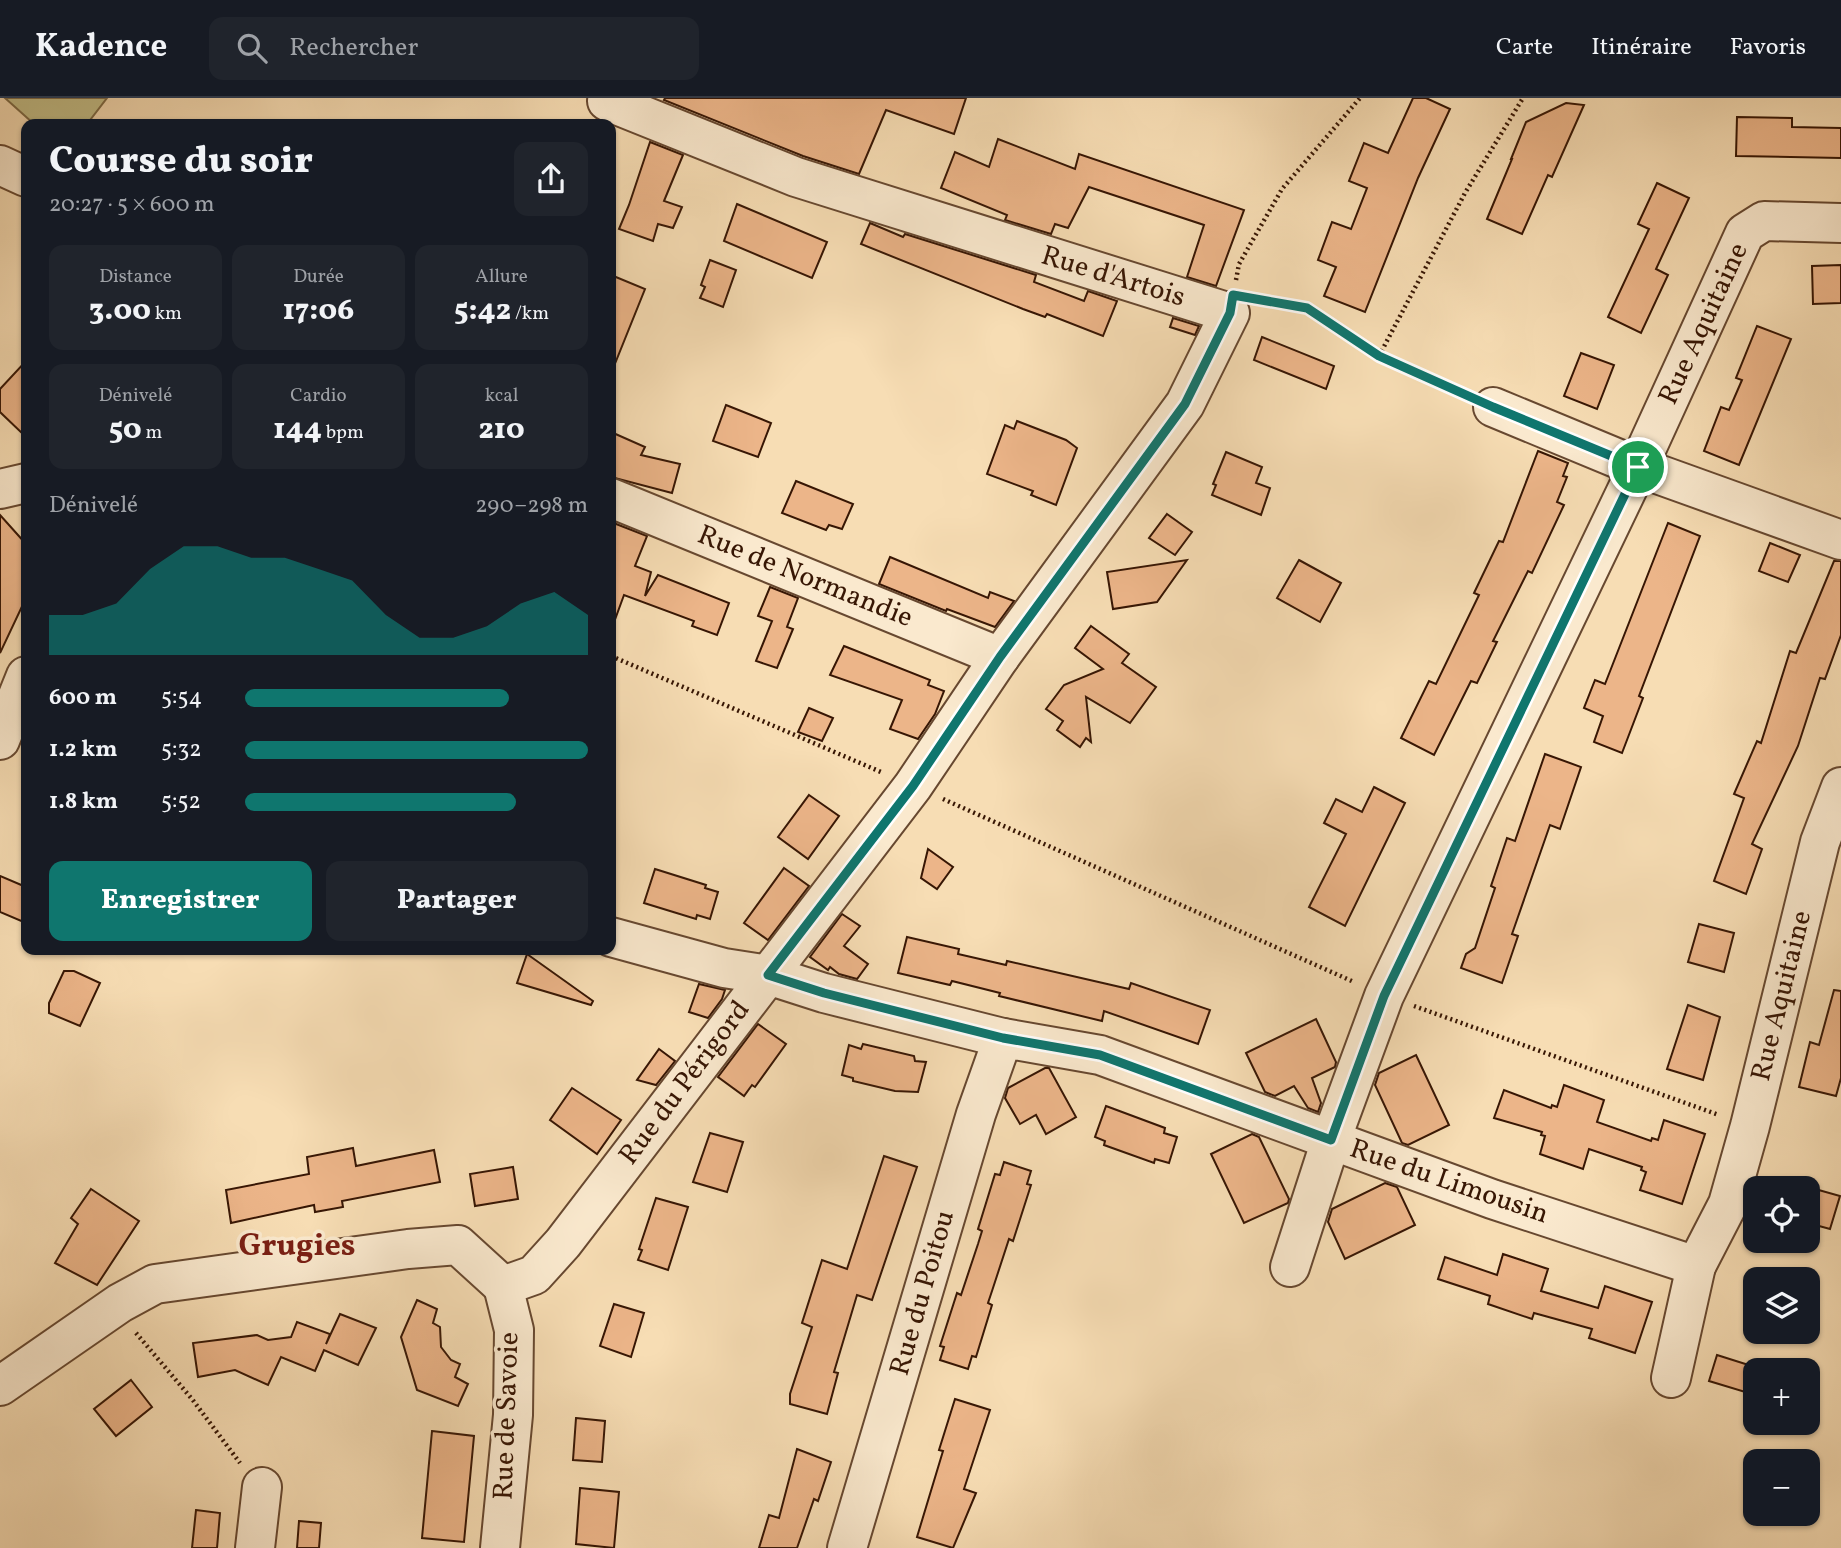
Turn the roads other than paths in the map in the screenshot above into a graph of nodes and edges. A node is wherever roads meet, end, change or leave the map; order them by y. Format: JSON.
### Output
{"nodes":[{"id":1,"x":604,"y":108,"type":"edge"},
{"id":2,"x":0,"y":165,"type":"edge"},
{"id":3,"x":21,"y":175,"type":"edge"},
{"id":4,"x":1841,"y":223,"type":"edge"},
{"id":5,"x":1493,"y":407,"type":"road end"},
{"id":6,"x":1638,"y":467,"type":"junction"},
{"id":7,"x":21,"y":484,"type":"edge"},
{"id":8,"x":0,"y":489,"type":"edge"},
{"id":9,"x":616,"y":500,"type":"edge"},
{"id":10,"x":1841,"y":540,"type":"edge"},
{"id":11,"x":1000,"y":657,"type":"junction"},
{"id":12,"x":21,"y":688,"type":"edge"},
{"id":13,"x":0,"y":740,"type":"edge"},
{"id":14,"x":1841,"y":787,"type":"edge"},
{"id":15,"x":616,"y":938,"type":"edge"},
{"id":16,"x":768,"y":975,"type":"junction"},
{"id":17,"x":1003,"y":1038,"type":"junction"},
{"id":18,"x":1331,"y":1140,"type":"junction"},
{"id":19,"x":1290,"y":1266,"type":"dead end"},
{"id":20,"x":1696,"y":1266,"type":"junction"},
{"id":21,"x":503,"y":1286,"type":"junction"},
{"id":22,"x":1671,"y":1378,"type":"dead end"},
{"id":23,"x":0,"y":1386,"type":"edge"},
{"id":24,"x":262,"y":1487,"type":"road end"},
{"id":25,"x":255,"y":1548,"type":"edge"},
{"id":26,"x":500,"y":1548,"type":"edge"},
{"id":27,"x":847,"y":1548,"type":"edge"}],
"edges":[{"from":1,"to":11,"type":"street","name":"Rue d'Artois"},
{"from":2,"to":3,"type":"street"},
{"from":4,"to":6,"type":"street","name":"Rue Aquitaine"},
{"from":5,"to":6,"type":"street"},
{"from":6,"to":10,"type":"street"},
{"from":6,"to":18,"type":"street","name":"Rue Aquitaine"},
{"from":7,"to":8,"type":"street"},
{"from":9,"to":11,"type":"street","name":"Rue de Normandie"},
{"from":11,"to":16,"type":"street","name":"Rue du Périgord"},
{"from":12,"to":13,"type":"street"},
{"from":14,"to":20,"type":"street","name":"Rue Aquitaine"},
{"from":15,"to":16,"type":"street","name":"Rue du Limousin"},
{"from":16,"to":17,"type":"street","name":"Rue du Limousin"},
{"from":16,"to":21,"type":"street","name":"Rue du Périgord"},
{"from":17,"to":18,"type":"street","name":"Rue du Limousin"},
{"from":17,"to":27,"type":"street","name":"Rue du Poitou"},
{"from":18,"to":19,"type":"street","name":"Rue Aquitaine"},
{"from":18,"to":20,"type":"street","name":"Rue du Limousin"},
{"from":20,"to":22,"type":"street"},
{"from":21,"to":23,"type":"street"},
{"from":21,"to":26,"type":"street","name":"Rue de Savoie"},
{"from":24,"to":25,"type":"street"}]}
